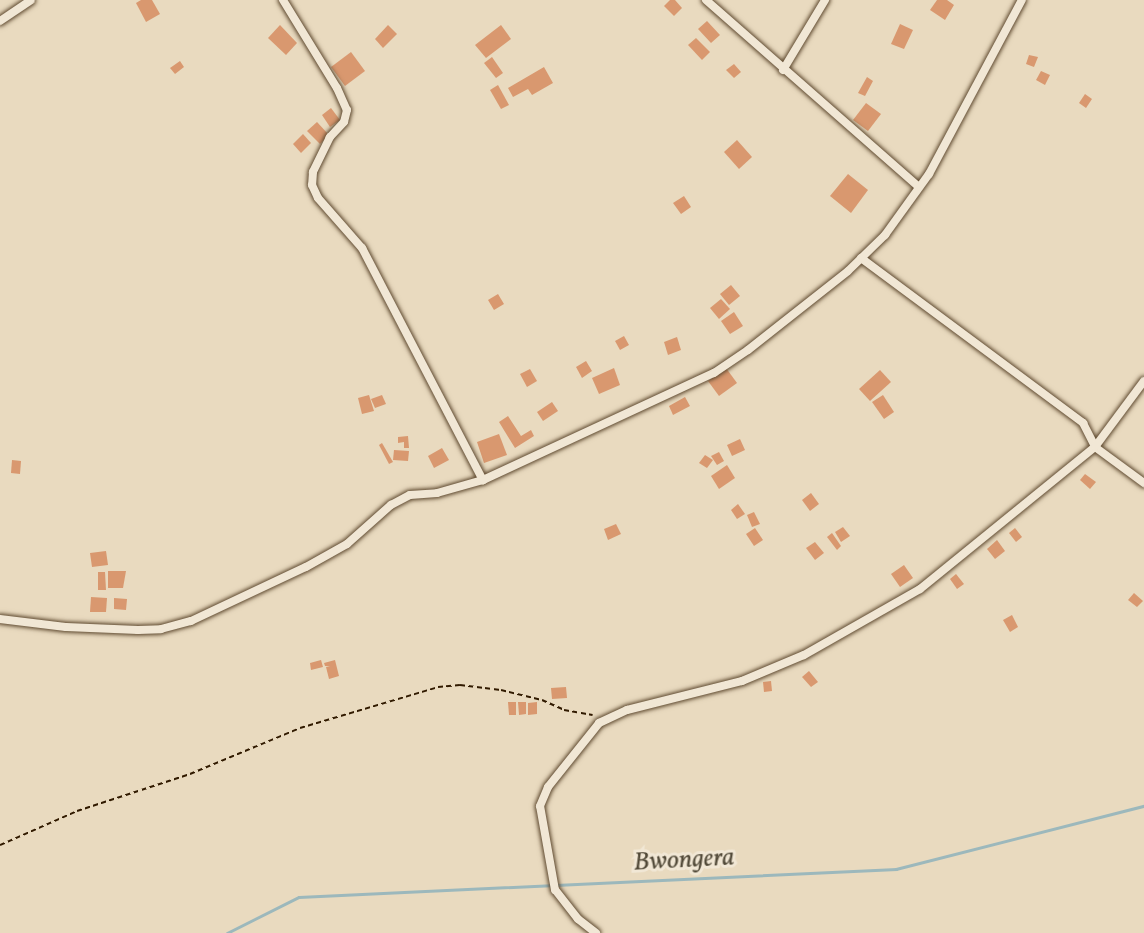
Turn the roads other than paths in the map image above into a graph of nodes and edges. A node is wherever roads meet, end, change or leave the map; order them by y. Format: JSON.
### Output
{"nodes":[{"id":1,"x":31,"y":0,"type":"edge"},
{"id":2,"x":283,"y":0,"type":"edge"},
{"id":3,"x":706,"y":0,"type":"edge"},
{"id":4,"x":825,"y":0,"type":"edge"},
{"id":5,"x":1022,"y":0,"type":"edge"},
{"id":6,"x":0,"y":21,"type":"edge"},
{"id":7,"x":783,"y":70,"type":"junction"},
{"id":8,"x":919,"y":187,"type":"junction"},
{"id":9,"x":861,"y":258,"type":"junction"},
{"id":10,"x":1144,"y":381,"type":"edge"},
{"id":11,"x":1095,"y":447,"type":"junction"},
{"id":12,"x":483,"y":480,"type":"junction"},
{"id":13,"x":1144,"y":483,"type":"edge"},
{"id":14,"x":0,"y":619,"type":"edge"},
{"id":15,"x":596,"y":933,"type":"edge"}],
"edges":[{"from":1,"to":6,"type":"street"},
{"from":2,"to":12,"type":"street"},
{"from":3,"to":7,"type":"street"},
{"from":4,"to":7,"type":"street"},
{"from":5,"to":8,"type":"street"},
{"from":7,"to":8,"type":"street"},
{"from":8,"to":9,"type":"street"},
{"from":9,"to":11,"type":"street"},
{"from":9,"to":12,"type":"street"},
{"from":10,"to":11,"type":"street"},
{"from":11,"to":13,"type":"street"},
{"from":11,"to":15,"type":"street"},
{"from":12,"to":14,"type":"street"}]}
